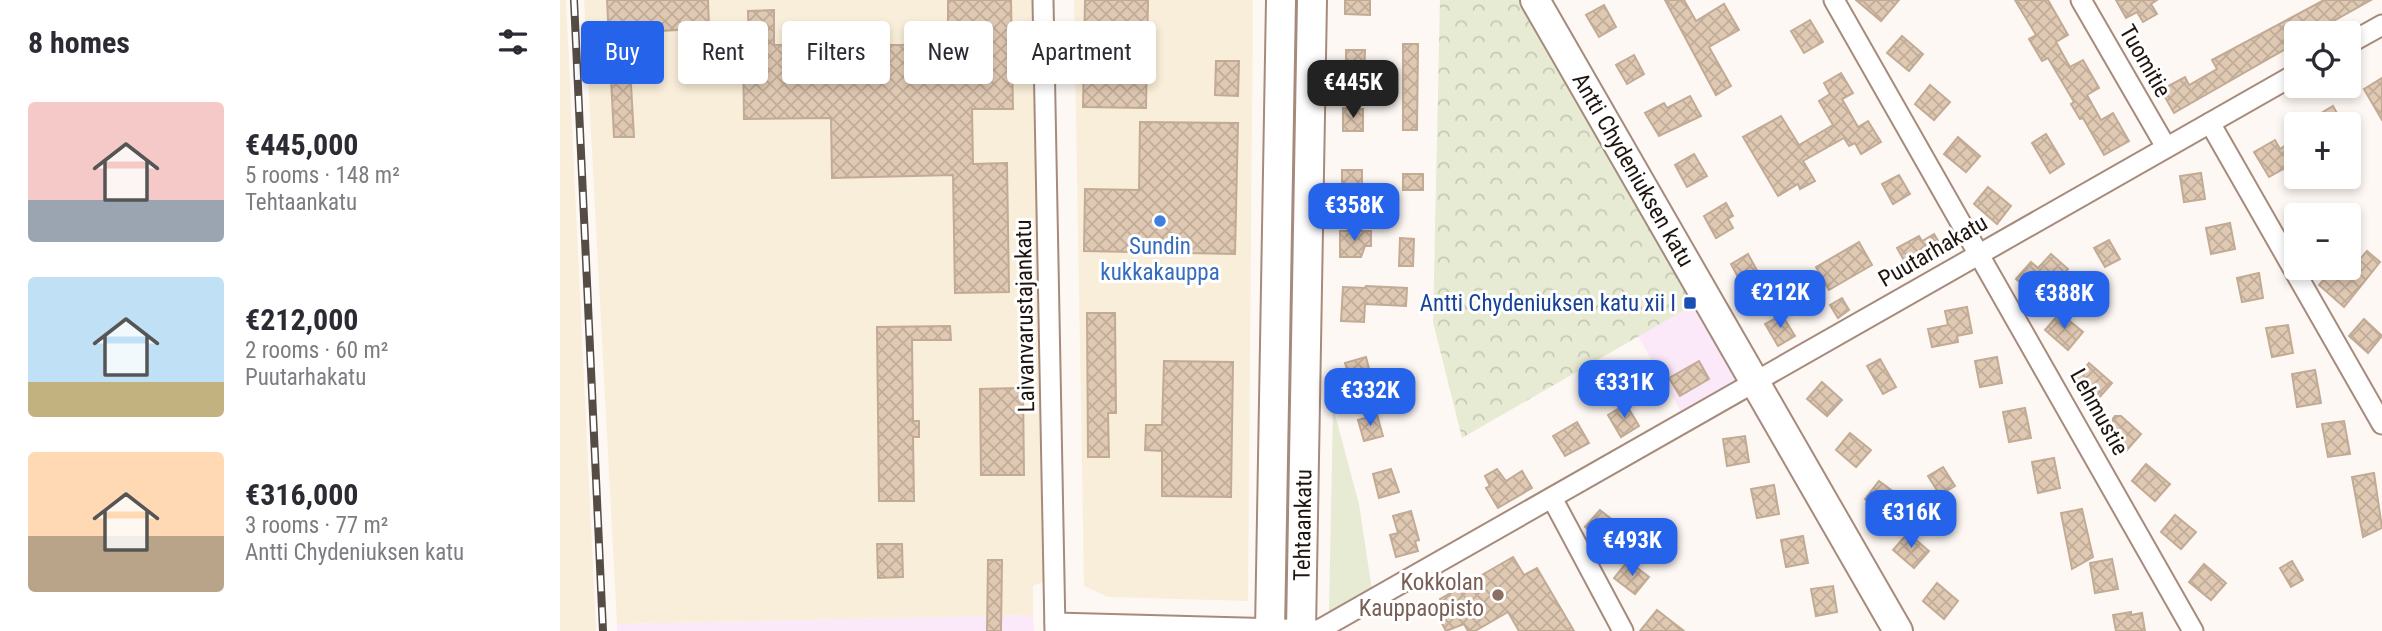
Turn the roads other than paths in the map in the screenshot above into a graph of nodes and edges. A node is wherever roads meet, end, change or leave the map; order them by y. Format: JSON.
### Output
{"nodes":[{"id":1,"x":1043,"y":0,"type":"edge"},
{"id":2,"x":1281,"y":0,"type":"edge"},
{"id":3,"x":1312,"y":0,"type":"edge"},
{"id":4,"x":1535,"y":0,"type":"edge"},
{"id":5,"x":1834,"y":0,"type":"edge"},
{"id":6,"x":2081,"y":0,"type":"edge"},
{"id":7,"x":2382,"y":25,"type":"edge"},
{"id":8,"x":2361,"y":37,"type":"edge"},
{"id":9,"x":2284,"y":81,"type":"edge"},
{"id":10,"x":2210,"y":123,"type":"junction"},
{"id":11,"x":2166,"y":147,"type":"junction"},
{"id":12,"x":1980,"y":252,"type":"junction"},
{"id":13,"x":1755,"y":381,"type":"junction"},
{"id":14,"x":2382,"y":424,"type":"edge"},
{"id":15,"x":1552,"y":498,"type":"junction"},
{"id":16,"x":1055,"y":627,"type":"edge"},
{"id":17,"x":1270,"y":630,"type":"edge"},
{"id":18,"x":1301,"y":631,"type":"edge"},
{"id":19,"x":1623,"y":631,"type":"edge"},
{"id":20,"x":1898,"y":631,"type":"edge"},
{"id":21,"x":2193,"y":631,"type":"edge"}],
"edges":[{"from":1,"to":16,"type":"street","name":"Laivanvarustajankatu"},
{"from":2,"to":17,"type":"main road","name":"Tehtaankatu"},
{"from":3,"to":18,"type":"main road","name":"Tehtaankatu"},
{"from":4,"to":13,"type":"main road","name":"Antti Chydeniuksen katu"},
{"from":5,"to":12,"type":"street","name":"Lehmustie"},
{"from":6,"to":11,"type":"street","name":"Tuomitie"},
{"from":7,"to":8,"type":"street"},
{"from":9,"to":10,"type":"street","name":"Puutarhakatu"},
{"from":10,"to":11,"type":"street","name":"Puutarhakatu"},
{"from":10,"to":14,"type":"street"},
{"from":11,"to":12,"type":"street","name":"Puutarhakatu"},
{"from":12,"to":13,"type":"street","name":"Puutarhakatu"},
{"from":12,"to":21,"type":"street","name":"Lehmustie"},
{"from":13,"to":15,"type":"street","name":"Puutarhakatu"},
{"from":13,"to":20,"type":"main road","name":"Antti Chydeniuksen katu"},
{"from":15,"to":18,"type":"street","name":"Puutarhakatu"},
{"from":15,"to":19,"type":"street"},
{"from":16,"to":17,"type":"street","name":"Puutarhakatu"},
{"from":17,"to":18,"type":"street","name":"Puutarhakatu"}]}
